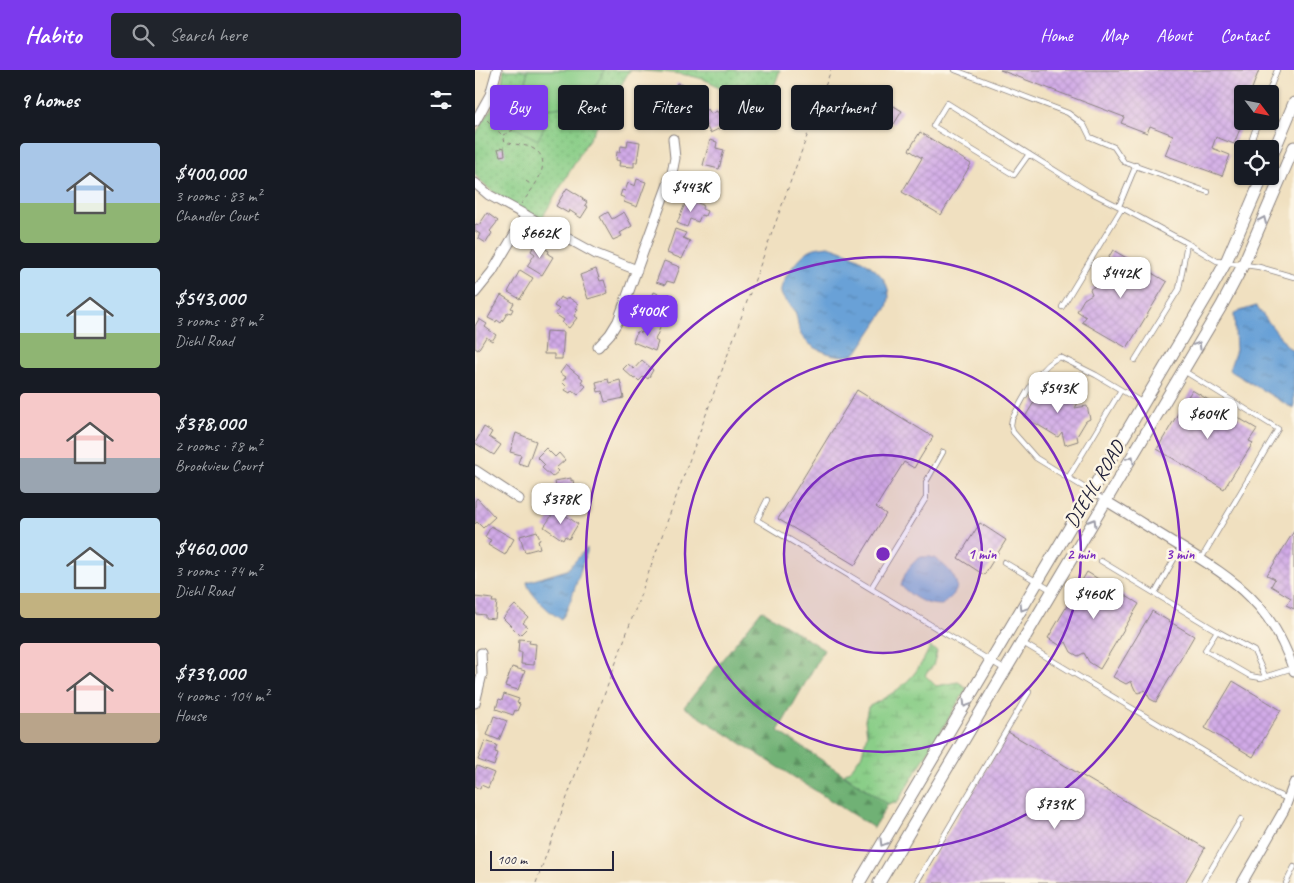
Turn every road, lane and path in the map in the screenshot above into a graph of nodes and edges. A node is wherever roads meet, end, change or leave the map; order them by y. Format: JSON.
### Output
{"nodes":[{"id":1,"x":497,"y":70,"type":"edge"},
{"id":2,"x":831,"y":70,"type":"edge"},
{"id":3,"x":955,"y":70,"type":"edge"},
{"id":4,"x":1277,"y":70,"type":"edge"},
{"id":5,"x":1271,"y":85,"type":"edge"},
{"id":6,"x":1294,"y":103,"type":"edge"},
{"id":7,"x":481,"y":114,"type":"junction"},
{"id":8,"x":475,"y":122,"type":"edge"},
{"id":9,"x":513,"y":130,"type":"dead end"},
{"id":10,"x":1255,"y":130,"type":"edge"},
{"id":11,"x":502,"y":135,"type":"junction"},
{"id":12,"x":673,"y":139,"type":"dead end"},
{"id":13,"x":1252,"y":139,"type":"dead end"},
{"id":14,"x":1278,"y":140,"type":"edge"},
{"id":15,"x":1294,"y":147,"type":"edge"},
{"id":16,"x":1029,"y":154,"type":"junction"},
{"id":17,"x":1136,"y":165,"type":"junction"},
{"id":18,"x":526,"y":181,"type":"dead end"},
{"id":19,"x":475,"y":183,"type":"edge"},
{"id":20,"x":1259,"y":185,"type":"edge"},
{"id":21,"x":533,"y":186,"type":"junction"},
{"id":22,"x":1208,"y":192,"type":"dead end"},
{"id":23,"x":1121,"y":207,"type":"junction"},
{"id":24,"x":517,"y":210,"type":"junction"},
{"id":25,"x":526,"y":215,"type":"junction"},
{"id":26,"x":1187,"y":243,"type":"junction"},
{"id":27,"x":1226,"y":262,"type":"junction"},
{"id":28,"x":1243,"y":265,"type":"junction"},
{"id":29,"x":637,"y":270,"type":"junction"},
{"id":30,"x":1294,"y":277,"type":"edge"},
{"id":31,"x":475,"y":293,"type":"edge"},
{"id":32,"x":1062,"y":307,"type":"dead end"},
{"id":33,"x":597,"y":347,"type":"dead end"},
{"id":34,"x":1135,"y":360,"type":"dead end"},
{"id":35,"x":1183,"y":370,"type":"junction"},
{"id":36,"x":1121,"y":390,"type":"junction"},
{"id":37,"x":1145,"y":403,"type":"junction"},
{"id":38,"x":943,"y":452,"type":"dead end"},
{"id":39,"x":475,"y":470,"type":"edge"},
{"id":40,"x":1068,"y":478,"type":"junction"},
{"id":41,"x":1092,"y":492,"type":"junction"},
{"id":42,"x":519,"y":498,"type":"dead end"},
{"id":43,"x":767,"y":500,"type":"dead end"},
{"id":44,"x":1106,"y":501,"type":"junction"},
{"id":45,"x":1181,"y":547,"type":"junction"},
{"id":46,"x":1201,"y":559,"type":"junction"},
{"id":47,"x":1101,"y":561,"type":"dead end"},
{"id":48,"x":1004,"y":562,"type":"dead end"},
{"id":49,"x":1038,"y":582,"type":"junction"},
{"id":50,"x":871,"y":588,"type":"junction"},
{"id":51,"x":1053,"y":591,"type":"junction"},
{"id":52,"x":1155,"y":593,"type":"junction"},
{"id":53,"x":1217,"y":631,"type":"junction"},
{"id":54,"x":1022,"y":642,"type":"junction"},
{"id":55,"x":481,"y":653,"type":"dead end"},
{"id":56,"x":991,"y":662,"type":"junction"},
{"id":57,"x":1293,"y":669,"type":"edge"},
{"id":58,"x":1005,"y":670,"type":"junction"},
{"id":59,"x":1265,"y":676,"type":"junction"},
{"id":60,"x":1029,"y":692,"type":"dead end"},
{"id":61,"x":475,"y":703,"type":"edge"},
{"id":62,"x":1294,"y":784,"type":"edge"},
{"id":63,"x":1289,"y":799,"type":"junction"},
{"id":64,"x":1241,"y":819,"type":"dead end"},
{"id":65,"x":1294,"y":867,"type":"edge"},
{"id":66,"x":536,"y":883,"type":"edge"},
{"id":67,"x":859,"y":883,"type":"edge"},
{"id":68,"x":879,"y":883,"type":"edge"},
{"id":69,"x":916,"y":883,"type":"edge"},
{"id":70,"x":1203,"y":883,"type":"edge"},
{"id":71,"x":1242,"y":883,"type":"edge"},
{"id":72,"x":1285,"y":883,"type":"edge"}],
"edges":[{"from":1,"to":7,"type":"street"},
{"from":2,"to":66,"type":"path"},
{"from":3,"to":17,"type":"lane"},
{"from":4,"to":5,"type":"lane"},
{"from":6,"to":14,"type":"street"},
{"from":7,"to":8,"type":"street"},
{"from":7,"to":11,"type":"path"},
{"from":9,"to":11,"type":"path"},
{"from":10,"to":13,"type":"lane"},
{"from":11,"to":21,"type":"path"},
{"from":12,"to":29,"type":"street"},
{"from":28,"to":15,"type":"street","name":"DIEHL ROAD","one_way":true},
{"from":16,"to":16,"type":"lane"},
{"from":16,"to":23,"type":"lane"},
{"from":17,"to":22,"type":"lane"},
{"from":17,"to":23,"type":"lane"},
{"from":18,"to":21,"type":"path"},
{"from":19,"to":24,"type":"street"},
{"from":20,"to":27,"type":"street","name":"DIEHL ROAD"},
{"from":21,"to":24,"type":"path"},
{"from":23,"to":26,"type":"lane"},
{"from":23,"to":32,"type":"lane"},
{"from":24,"to":25,"type":"street"},
{"from":25,"to":29,"type":"street"},
{"from":25,"to":31,"type":"street"},
{"from":26,"to":27,"type":"lane"},
{"from":26,"to":34,"type":"lane"},
{"from":27,"to":28,"type":"lane"},
{"from":27,"to":37,"type":"street","name":"DIEHL ROAD"},
{"from":28,"to":30,"type":"lane"},
{"from":35,"to":28,"type":"street","name":"DIEHL ROAD","one_way":true},
{"from":29,"to":33,"type":"street"},
{"from":44,"to":35,"type":"street","name":"DIEHL ROAD","one_way":true},
{"from":35,"to":46,"type":"lane"},
{"from":36,"to":37,"type":"lane"},
{"from":36,"to":40,"type":"lane"},
{"from":36,"to":40,"type":"lane"},
{"from":37,"to":41,"type":"street","name":"DIEHL ROAD"},
{"from":38,"to":50,"type":"lane"},
{"from":39,"to":42,"type":"street"},
{"from":40,"to":41,"type":"lane"},
{"from":41,"to":44,"type":"lane"},
{"from":41,"to":49,"type":"street","name":"DIEHL ROAD"},
{"from":43,"to":50,"type":"lane"},
{"from":44,"to":45,"type":"street"},
{"from":51,"to":44,"type":"street","name":"DIEHL ROAD","one_way":true},
{"from":45,"to":46,"type":"street"},
{"from":45,"to":52,"type":"lane"},
{"from":46,"to":57,"type":"street"},
{"from":47,"to":52,"type":"lane"},
{"from":48,"to":49,"type":"lane"},
{"from":49,"to":51,"type":"lane"},
{"from":49,"to":56,"type":"street","name":"DIEHL ROAD","one_way":true},
{"from":50,"to":56,"type":"lane"},
{"from":51,"to":54,"type":"street","name":"DIEHL ROAD"},
{"from":52,"to":53,"type":"lane"},
{"from":53,"to":59,"type":"lane"},
{"from":53,"to":59,"type":"lane"},
{"from":54,"to":58,"type":"street","name":"DIEHL ROAD"},
{"from":54,"to":63,"type":"lane"},
{"from":55,"to":61,"type":"street"},
{"from":56,"to":58,"type":"lane"},
{"from":56,"to":67,"type":"street","name":"DIEHL ROAD","one_way":true},
{"from":57,"to":59,"type":"lane"},
{"from":58,"to":68,"type":"street","name":"DIEHL ROAD"},
{"from":60,"to":69,"type":"lane"},
{"from":62,"to":63,"type":"street"},
{"from":63,"to":71,"type":"street"},
{"from":64,"to":70,"type":"lane"},
{"from":65,"to":72,"type":"lane"}]}
